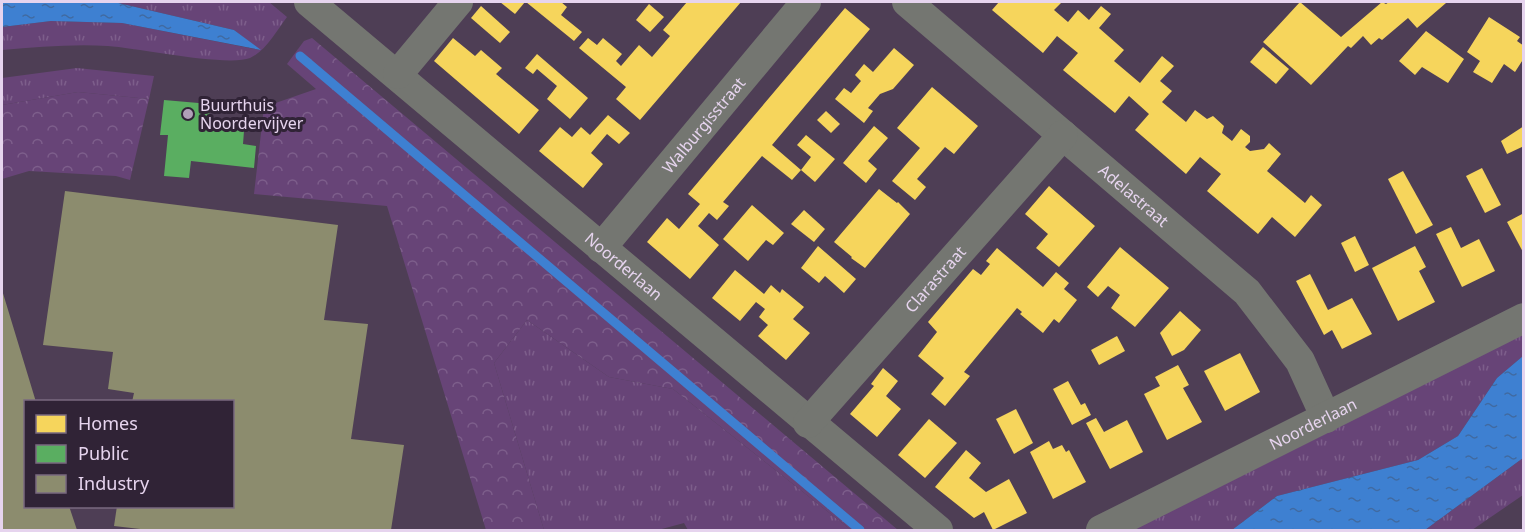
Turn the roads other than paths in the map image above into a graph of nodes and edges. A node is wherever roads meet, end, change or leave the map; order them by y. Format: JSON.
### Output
{"nodes":[{"id":1,"x":309,"y":2,"type":"edge"},
{"id":2,"x":458,"y":2,"type":"edge"},
{"id":3,"x":806,"y":2,"type":"edge"},
{"id":4,"x":907,"y":2,"type":"edge"},
{"id":5,"x":398,"y":74,"type":"junction"},
{"id":6,"x":1063,"y":135,"type":"junction"},
{"id":7,"x":602,"y":248,"type":"junction"},
{"id":8,"x":1524,"y":318,"type":"edge"},
{"id":9,"x":1326,"y":418,"type":"junction"},
{"id":10,"x":808,"y":423,"type":"junction"},
{"id":11,"x":938,"y":531,"type":"edge"},
{"id":12,"x":1101,"y":531,"type":"edge"}],
"edges":[{"from":1,"to":5,"type":"street","name":"Noorderlaan"},
{"from":2,"to":5,"type":"street"},
{"from":3,"to":7,"type":"street","name":"Walburgisstraat"},
{"from":4,"to":6,"type":"street","name":"Adelastraat"},
{"from":5,"to":7,"type":"street","name":"Noorderlaan"},
{"from":6,"to":9,"type":"street","name":"Adelastraat"},
{"from":6,"to":10,"type":"street","name":"Clarastraat"},
{"from":7,"to":10,"type":"street","name":"Noorderlaan"},
{"from":8,"to":9,"type":"street","name":"Noorderlaan"},
{"from":9,"to":12,"type":"street","name":"Noorderlaan"},
{"from":10,"to":11,"type":"street","name":"Noorderlaan"}]}
